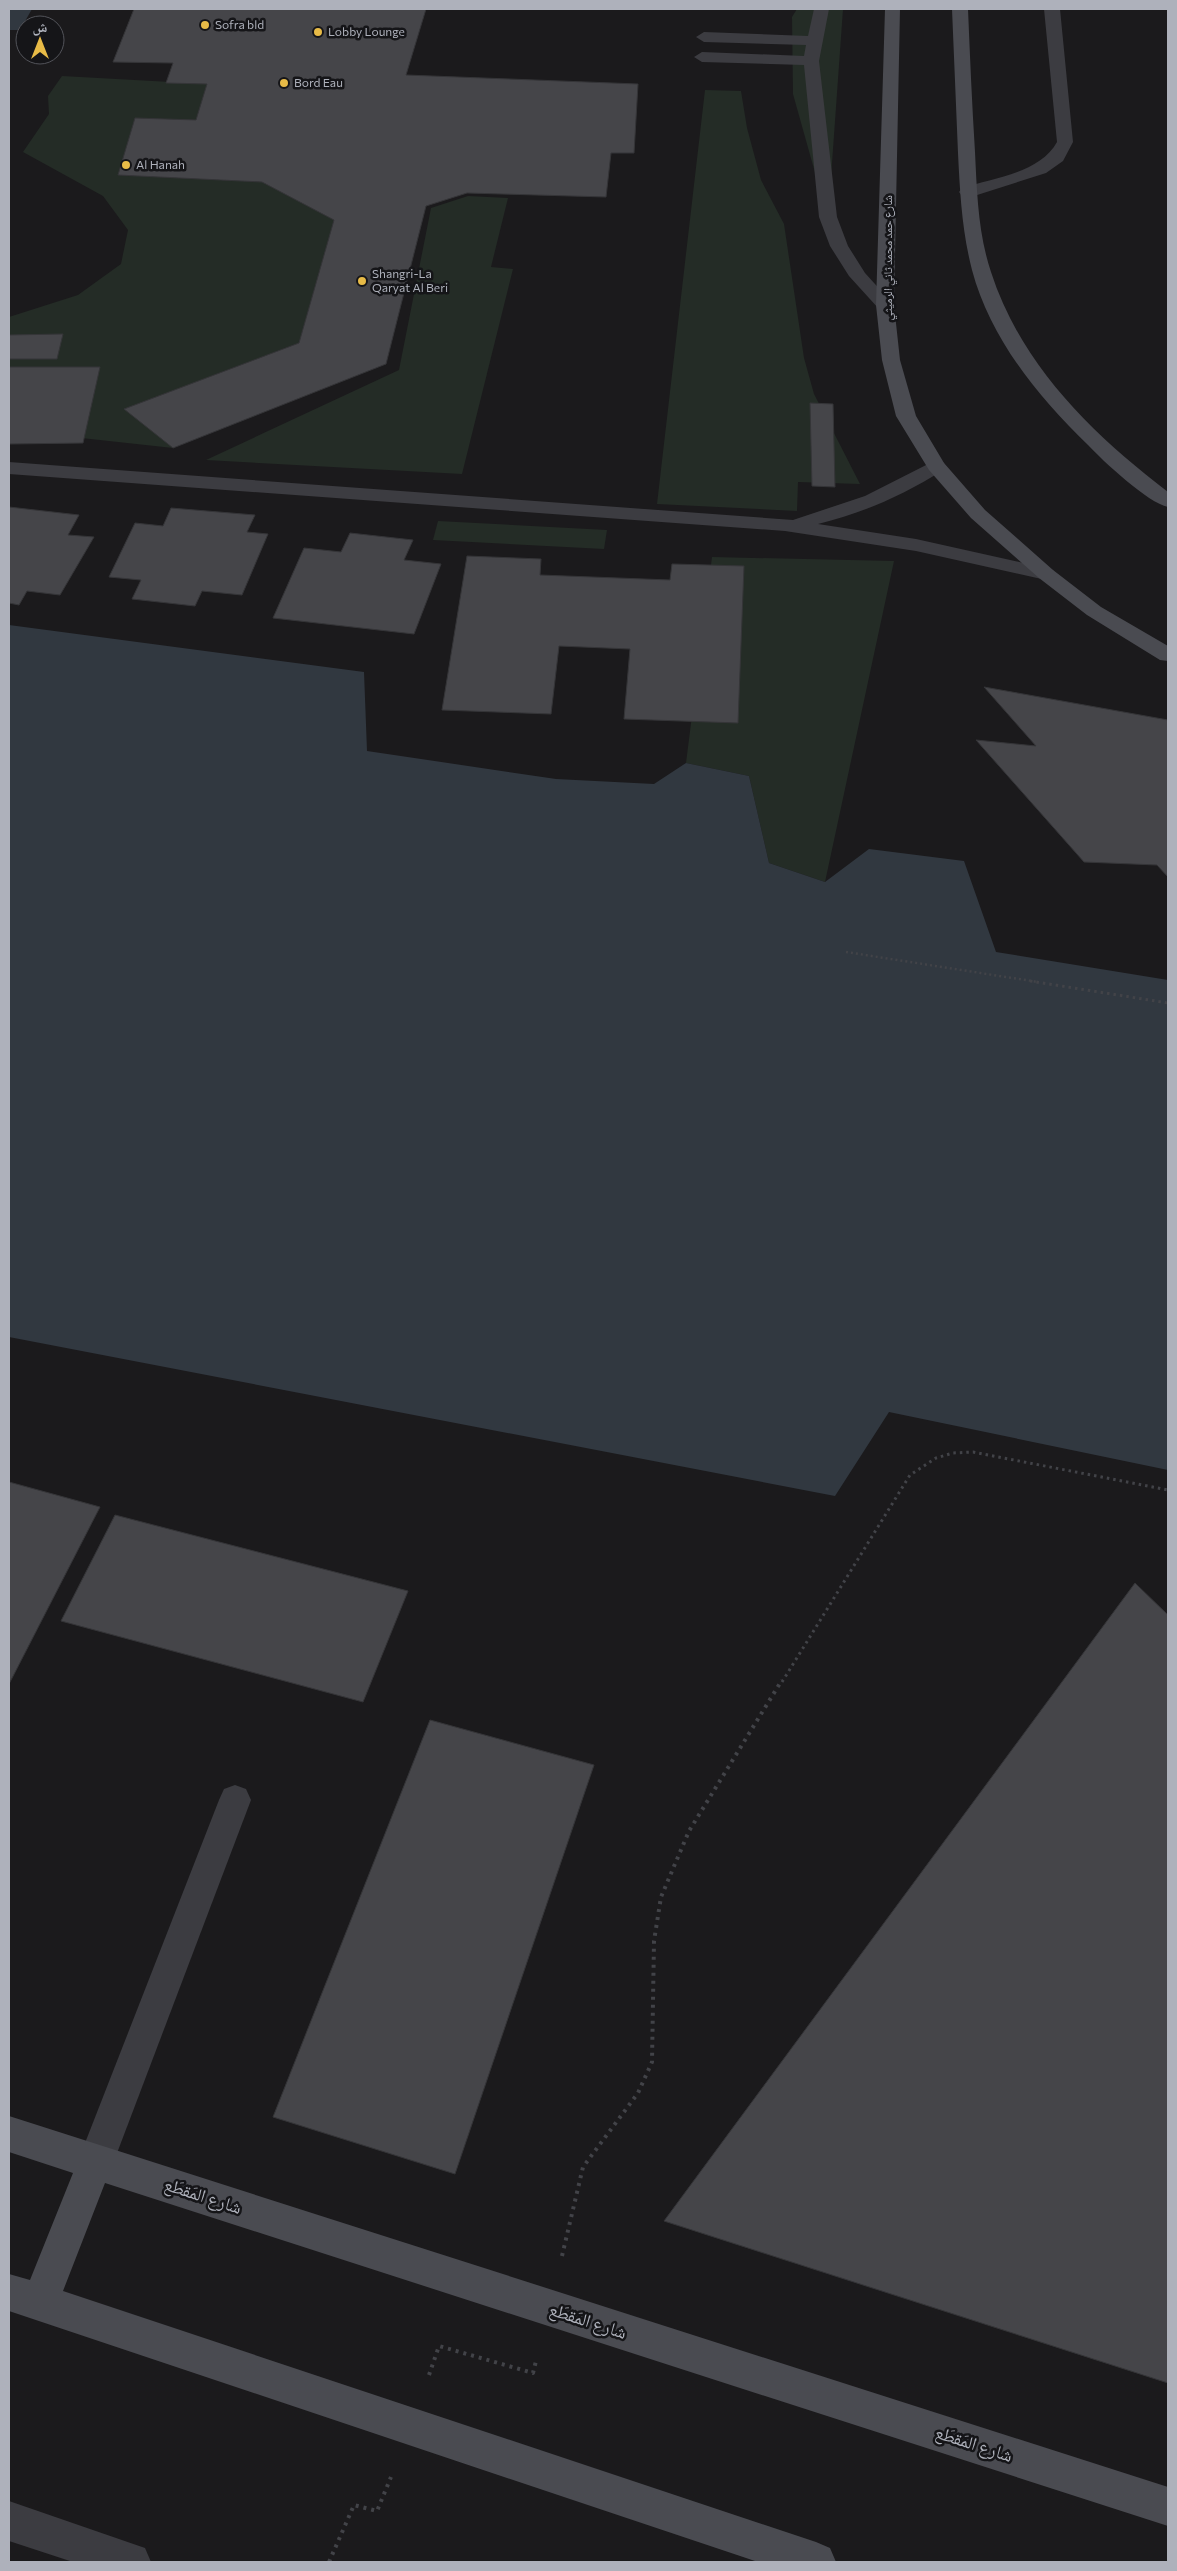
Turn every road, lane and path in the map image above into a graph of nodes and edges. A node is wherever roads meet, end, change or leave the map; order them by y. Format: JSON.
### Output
{"nodes":[{"id":1,"x":821,"y":9,"type":"edge"},
{"id":2,"x":892,"y":9,"type":"edge"},
{"id":3,"x":960,"y":9,"type":"edge"},
{"id":4,"x":1052,"y":9,"type":"edge"},
{"id":5,"x":813,"y":41,"type":"junction"},
{"id":6,"x":810,"y":61,"type":"junction"},
{"id":7,"x":968,"y":192,"type":"junction"},
{"id":8,"x":886,"y":305,"type":"junction"},
{"id":9,"x":936,"y":466,"type":"junction"},
{"id":10,"x":9,"y":468,"type":"edge"},
{"id":11,"x":1168,"y":501,"type":"edge"},
{"id":12,"x":785,"y":525,"type":"junction"},
{"id":13,"x":1046,"y":574,"type":"junction"},
{"id":14,"x":1168,"y":656,"type":"edge"},
{"id":15,"x":846,"y":952,"type":"dead end"},
{"id":16,"x":1168,"y":1003,"type":"edge"},
{"id":17,"x":1168,"y":1490,"type":"edge"},
{"id":18,"x":235,"y":1800,"type":"dead end"},
{"id":19,"x":9,"y":2134,"type":"edge"},
{"id":20,"x":96,"y":2161,"type":"junction"},
{"id":21,"x":24,"y":2297,"type":"edge"},
{"id":22,"x":549,"y":2308,"type":"junction"},
{"id":23,"x":410,"y":2427,"type":"junction"},
{"id":24,"x":1168,"y":2507,"type":"edge"},
{"id":25,"x":9,"y":2521,"type":"edge"},
{"id":26,"x":131,"y":2562,"type":"edge"},
{"id":27,"x":329,"y":2562,"type":"edge"},
{"id":28,"x":816,"y":2562,"type":"edge"}],
"edges":[{"from":1,"to":5,"type":"lane"},
{"from":2,"to":8,"type":"main road","name":"شارع حمد محمد ثاني الرميثي"},
{"from":3,"to":7,"type":"main road"},
{"from":4,"to":7,"type":"lane"},
{"from":5,"to":6,"type":"lane"},
{"from":5,"to":6,"type":"lane"},
{"from":6,"to":8,"type":"lane"},
{"from":7,"to":11,"type":"main road"},
{"from":8,"to":9,"type":"main road","name":"شارع حمد محمد ثاني الرميثي"},
{"from":9,"to":12,"type":"lane"},
{"from":9,"to":13,"type":"main road","name":"شارع حمد محمد ثاني الرميثي"},
{"from":10,"to":12,"type":"lane"},
{"from":12,"to":13,"type":"lane"},
{"from":13,"to":14,"type":"main road","name":"شارع حمد محمد ثاني الرميثي"},
{"from":15,"to":16,"type":"path"},
{"from":17,"to":22,"type":"path"},
{"from":18,"to":20,"type":"lane"},
{"from":19,"to":20,"type":"main road","name":"شارع المَقطَع"},
{"from":20,"to":21,"type":"main road"},
{"from":20,"to":22,"type":"main road","name":"شارع المَقطَع"},
{"from":21,"to":23,"type":"main road"},
{"from":22,"to":23,"type":"path"},
{"from":22,"to":24,"type":"main road","name":"شارع المَقطَع"},
{"from":23,"to":27,"type":"path"},
{"from":23,"to":28,"type":"main road"},
{"from":25,"to":26,"type":"lane"}]}
